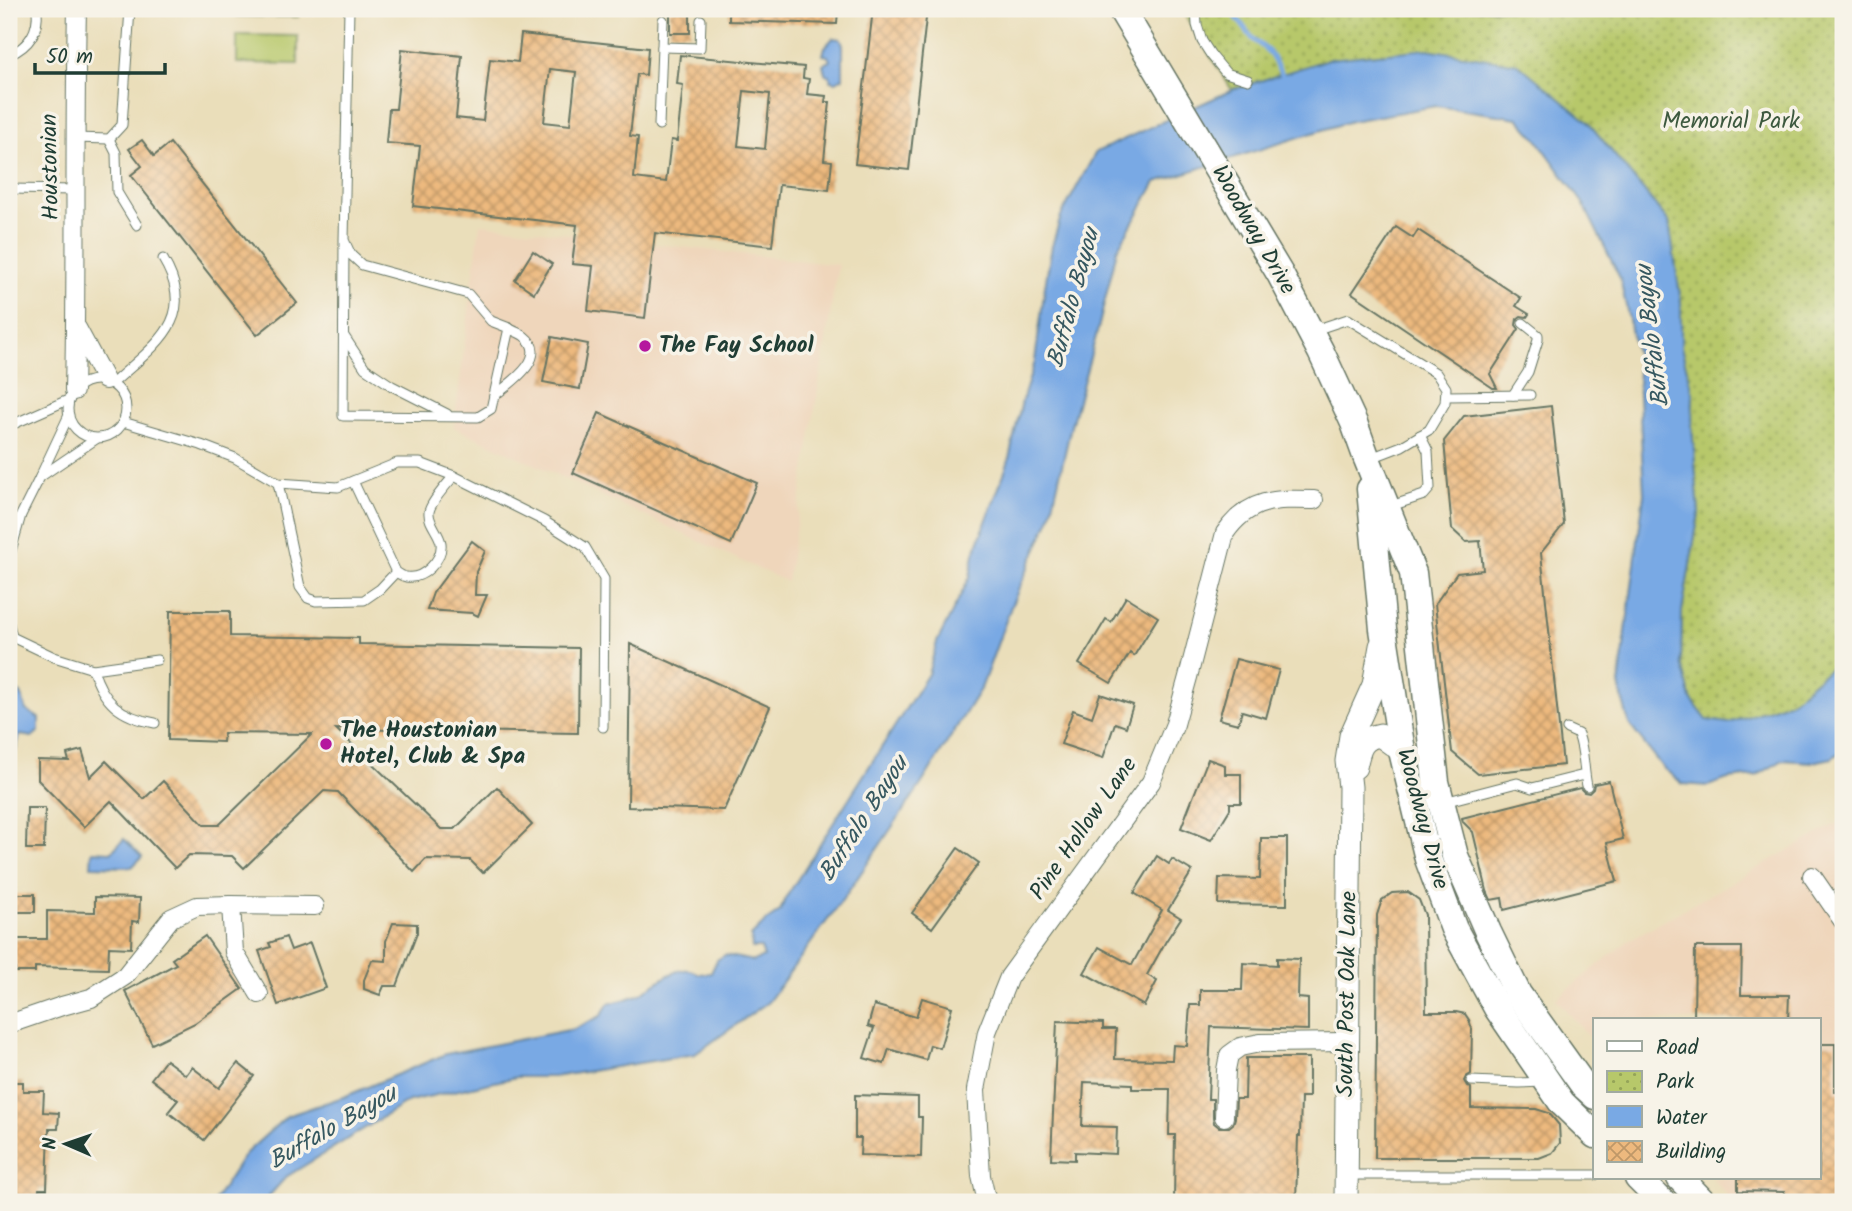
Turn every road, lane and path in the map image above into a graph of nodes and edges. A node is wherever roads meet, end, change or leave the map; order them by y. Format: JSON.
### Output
{"nodes":[{"id":1,"x":37,"y":9,"type":"edge"},
{"id":2,"x":77,"y":9,"type":"edge"},
{"id":3,"x":130,"y":9,"type":"edge"},
{"id":4,"x":349,"y":9,"type":"edge"},
{"id":5,"x":1121,"y":9,"type":"edge"},
{"id":6,"x":1196,"y":9,"type":"edge"},
{"id":7,"x":663,"y":20,"type":"dead end"},
{"id":8,"x":701,"y":20,"type":"dead end"},
{"id":9,"x":662,"y":47,"type":"junction"},
{"id":10,"x":9,"y":55,"type":"edge"},
{"id":11,"x":1248,"y":79,"type":"dead end"},
{"id":12,"x":659,"y":125,"type":"dead end"},
{"id":13,"x":74,"y":138,"type":"junction"},
{"id":14,"x":109,"y":139,"type":"junction"},
{"id":15,"x":9,"y":189,"type":"edge"},
{"id":16,"x":76,"y":190,"type":"junction"},
{"id":17,"x":137,"y":225,"type":"dead end"},
{"id":18,"x":344,"y":240,"type":"junction"},
{"id":19,"x":163,"y":259,"type":"dead end"},
{"id":20,"x":1523,"y":323,"type":"dead end"},
{"id":21,"x":76,"y":325,"type":"junction"},
{"id":22,"x":509,"y":328,"type":"junction"},
{"id":23,"x":1311,"y":331,"type":"junction"},
{"id":24,"x":343,"y":334,"type":"junction"},
{"id":25,"x":109,"y":382,"type":"junction"},
{"id":26,"x":72,"y":395,"type":"junction"},
{"id":27,"x":1513,"y":395,"type":"junction"},
{"id":28,"x":1531,"y":395,"type":"dead end"},
{"id":29,"x":494,"y":396,"type":"junction"},
{"id":30,"x":1446,"y":396,"type":"junction"},
{"id":31,"x":69,"y":415,"type":"junction"},
{"id":32,"x":451,"y":416,"type":"junction"},
{"id":33,"x":123,"y":422,"type":"junction"},
{"id":34,"x":9,"y":426,"type":"edge"},
{"id":35,"x":1420,"y":435,"type":"junction"},
{"id":36,"x":96,"y":439,"type":"junction"},
{"id":37,"x":1367,"y":459,"type":"junction"},
{"id":38,"x":454,"y":476,"type":"junction"},
{"id":39,"x":40,"y":477,"type":"junction"},
{"id":40,"x":354,"y":481,"type":"junction"},
{"id":41,"x":278,"y":483,"type":"junction"},
{"id":42,"x":1314,"y":500,"type":"dead end"},
{"id":43,"x":1386,"y":508,"type":"junction"},
{"id":44,"x":9,"y":558,"type":"edge"},
{"id":45,"x":396,"y":572,"type":"junction"},
{"id":46,"x":9,"y":624,"type":"edge"},
{"id":47,"x":1383,"y":629,"type":"junction"},
{"id":48,"x":157,"y":660,"type":"dead end"},
{"id":49,"x":93,"y":668,"type":"junction"},
{"id":50,"x":155,"y":723,"type":"dead end"},
{"id":51,"x":603,"y":727,"type":"dead end"},
{"id":52,"x":1567,"y":729,"type":"dead end"},
{"id":53,"x":1402,"y":751,"type":"junction"},
{"id":54,"x":1584,"y":775,"type":"junction"},
{"id":55,"x":1587,"y":786,"type":"dead end"},
{"id":56,"x":1350,"y":787,"type":"junction"},
{"id":57,"x":1429,"y":807,"type":"junction"},
{"id":58,"x":1812,"y":876,"type":"dead end"},
{"id":59,"x":231,"y":905,"type":"junction"},
{"id":60,"x":315,"y":906,"type":"dead end"},
{"id":61,"x":1843,"y":921,"type":"edge"},
{"id":62,"x":259,"y":994,"type":"dead end"},
{"id":63,"x":1508,"y":1001,"type":"junction"},
{"id":64,"x":11,"y":1022,"type":"edge"},
{"id":65,"x":1347,"y":1042,"type":"junction"},
{"id":66,"x":1547,"y":1081,"type":"junction"},
{"id":67,"x":1471,"y":1082,"type":"dead end"},
{"id":68,"x":1593,"y":1094,"type":"edge"},
{"id":69,"x":1224,"y":1117,"type":"dead end"},
{"id":70,"x":1593,"y":1133,"type":"edge"},
{"id":71,"x":1346,"y":1175,"type":"junction"},
{"id":72,"x":1593,"y":1175,"type":"edge"},
{"id":73,"x":1640,"y":1180,"type":"edge"},
{"id":74,"x":987,"y":1202,"type":"edge"},
{"id":75,"x":1346,"y":1202,"type":"edge"},
{"id":76,"x":1662,"y":1202,"type":"edge"}],
"edges":[{"from":1,"to":10,"type":"lane"},
{"from":2,"to":13,"type":"street","name":"Houstonian"},
{"from":3,"to":14,"type":"lane"},
{"from":4,"to":18,"type":"lane"},
{"from":5,"to":23,"type":"main road","name":"Woodway Drive"},
{"from":6,"to":11,"type":"lane"},
{"from":7,"to":9,"type":"lane"},
{"from":8,"to":9,"type":"lane"},
{"from":9,"to":12,"type":"lane"},
{"from":13,"to":14,"type":"lane"},
{"from":13,"to":16,"type":"street","name":"Houstonian"},
{"from":14,"to":17,"type":"lane"},
{"from":15,"to":16,"type":"lane"},
{"from":16,"to":21,"type":"street","name":"Houstonian"},
{"from":18,"to":22,"type":"lane"},
{"from":18,"to":24,"type":"lane"},
{"from":19,"to":25,"type":"lane"},
{"from":20,"to":27,"type":"lane"},
{"from":21,"to":25,"type":"street","name":"Houstonian"},
{"from":21,"to":26,"type":"street","name":"Houstonian"},
{"from":22,"to":29,"type":"lane"},
{"from":22,"to":29,"type":"lane"},
{"from":23,"to":30,"type":"lane"},
{"from":23,"to":37,"type":"main road","name":"Woodway Drive"},
{"from":24,"to":32,"type":"lane"},
{"from":24,"to":32,"type":"lane"},
{"from":25,"to":26,"type":"lane"},
{"from":25,"to":33,"type":"lane"},
{"from":26,"to":31,"type":"lane"},
{"from":26,"to":34,"type":"lane"},
{"from":27,"to":28,"type":"lane"},
{"from":27,"to":30,"type":"lane"},
{"from":29,"to":32,"type":"lane"},
{"from":30,"to":35,"type":"lane"},
{"from":31,"to":36,"type":"lane"},
{"from":31,"to":39,"type":"lane"},
{"from":33,"to":36,"type":"lane"},
{"from":33,"to":41,"type":"lane"},
{"from":35,"to":37,"type":"lane"},
{"from":35,"to":43,"type":"lane"},
{"from":36,"to":39,"type":"lane"},
{"from":37,"to":43,"type":"main road","name":"Woodway Drive"},
{"from":37,"to":47,"type":"main road","name":"Woodway Drive"},
{"from":38,"to":40,"type":"lane"},
{"from":38,"to":45,"type":"lane"},
{"from":38,"to":51,"type":"lane"},
{"from":39,"to":44,"type":"lane"},
{"from":40,"to":41,"type":"lane"},
{"from":40,"to":45,"type":"lane"},
{"from":41,"to":45,"type":"lane"},
{"from":42,"to":74,"type":"street","name":"Pine Hollow Lane"},
{"from":43,"to":57,"type":"main road","name":"Woodway Drive"},
{"from":46,"to":49,"type":"lane"},
{"from":47,"to":53,"type":"main road","name":"Woodway Drive"},
{"from":47,"to":56,"type":"street","name":"South Post Oak Lane"},
{"from":48,"to":49,"type":"lane"},
{"from":49,"to":50,"type":"lane"},
{"from":52,"to":54,"type":"lane"},
{"from":53,"to":56,"type":"street","name":"South Post Oak Lane"},
{"from":53,"to":57,"type":"main road","name":"Woodway Drive"},
{"from":54,"to":55,"type":"lane"},
{"from":54,"to":57,"type":"lane"},
{"from":56,"to":65,"type":"street","name":"South Post Oak Lane"},
{"from":57,"to":63,"type":"main road","name":"Woodway Drive"},
{"from":58,"to":61,"type":"street"},
{"from":59,"to":60,"type":"street"},
{"from":59,"to":62,"type":"street"},
{"from":59,"to":64,"type":"street"},
{"from":63,"to":66,"type":"main road","name":"Woodway Drive"},
{"from":63,"to":68,"type":"main road","name":"Woodway Drive"},
{"from":65,"to":69,"type":"street"},
{"from":65,"to":71,"type":"street","name":"South Post Oak Lane"},
{"from":66,"to":67,"type":"lane"},
{"from":66,"to":70,"type":"main road","name":"Woodway Drive"},
{"from":71,"to":72,"type":"lane"},
{"from":71,"to":75,"type":"street","name":"South Post Oak Lane"},
{"from":73,"to":76,"type":"main road"}]}
